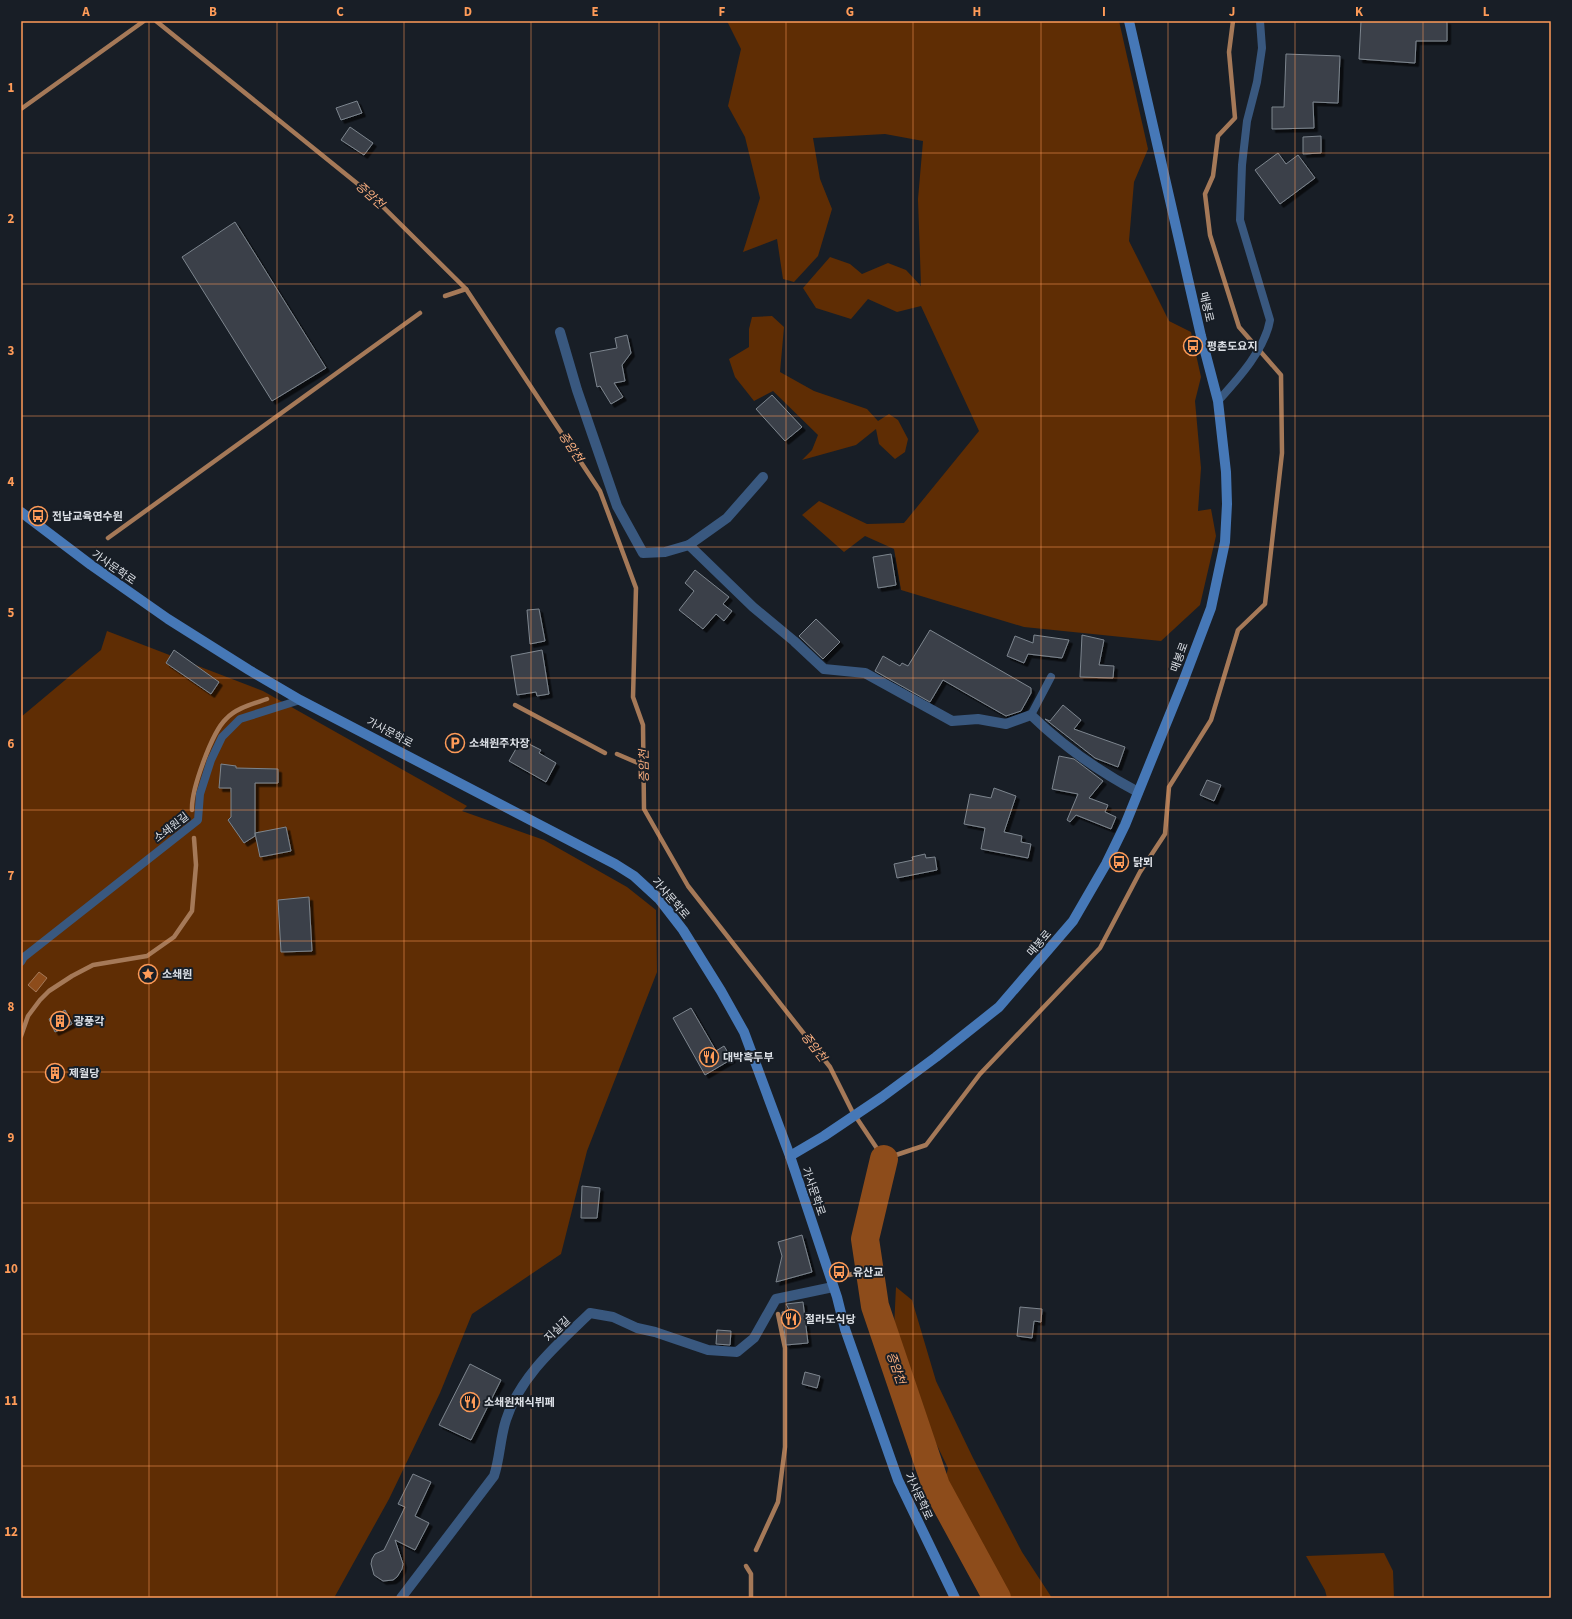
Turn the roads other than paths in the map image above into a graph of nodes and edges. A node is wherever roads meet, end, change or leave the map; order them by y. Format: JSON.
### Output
{"nodes":[{"id":1,"x":1129,"y":21,"type":"edge"},
{"id":2,"x":1260,"y":21,"type":"edge"},
{"id":3,"x":560,"y":332,"type":"dead end"},
{"id":4,"x":1218,"y":401,"type":"junction"},
{"id":5,"x":763,"y":477,"type":"dead end"},
{"id":6,"x":21,"y":512,"type":"edge"},
{"id":7,"x":689,"y":545,"type":"junction"},
{"id":8,"x":1051,"y":677,"type":"dead end"},
{"id":9,"x":300,"y":700,"type":"junction"},
{"id":10,"x":1031,"y":715,"type":"junction"},
{"id":11,"x":1138,"y":792,"type":"junction"},
{"id":12,"x":21,"y":962,"type":"edge"},
{"id":13,"x":790,"y":1156,"type":"junction"},
{"id":14,"x":833,"y":1287,"type":"junction"},
{"id":15,"x":401,"y":1598,"type":"edge"},
{"id":16,"x":955,"y":1598,"type":"edge"}],
"edges":[{"from":1,"to":4,"type":"main road","name":"매봉로"},
{"from":2,"to":4,"type":"lane"},
{"from":3,"to":7,"type":"street"},
{"from":4,"to":11,"type":"main road","name":"매봉로"},
{"from":5,"to":7,"type":"street"},
{"from":6,"to":9,"type":"main road","name":"가사문학로"},
{"from":7,"to":10,"type":"street"},
{"from":8,"to":10,"type":"lane"},
{"from":9,"to":12,"type":"lane","name":"소쇄원길"},
{"from":9,"to":13,"type":"main road","name":"가사문학로"},
{"from":10,"to":11,"type":"street"},
{"from":11,"to":13,"type":"main road","name":"매봉로"},
{"from":13,"to":14,"type":"main road","name":"가사문학로"},
{"from":14,"to":15,"type":"street","name":"지실길"},
{"from":14,"to":16,"type":"main road","name":"가사문학로"}]}
